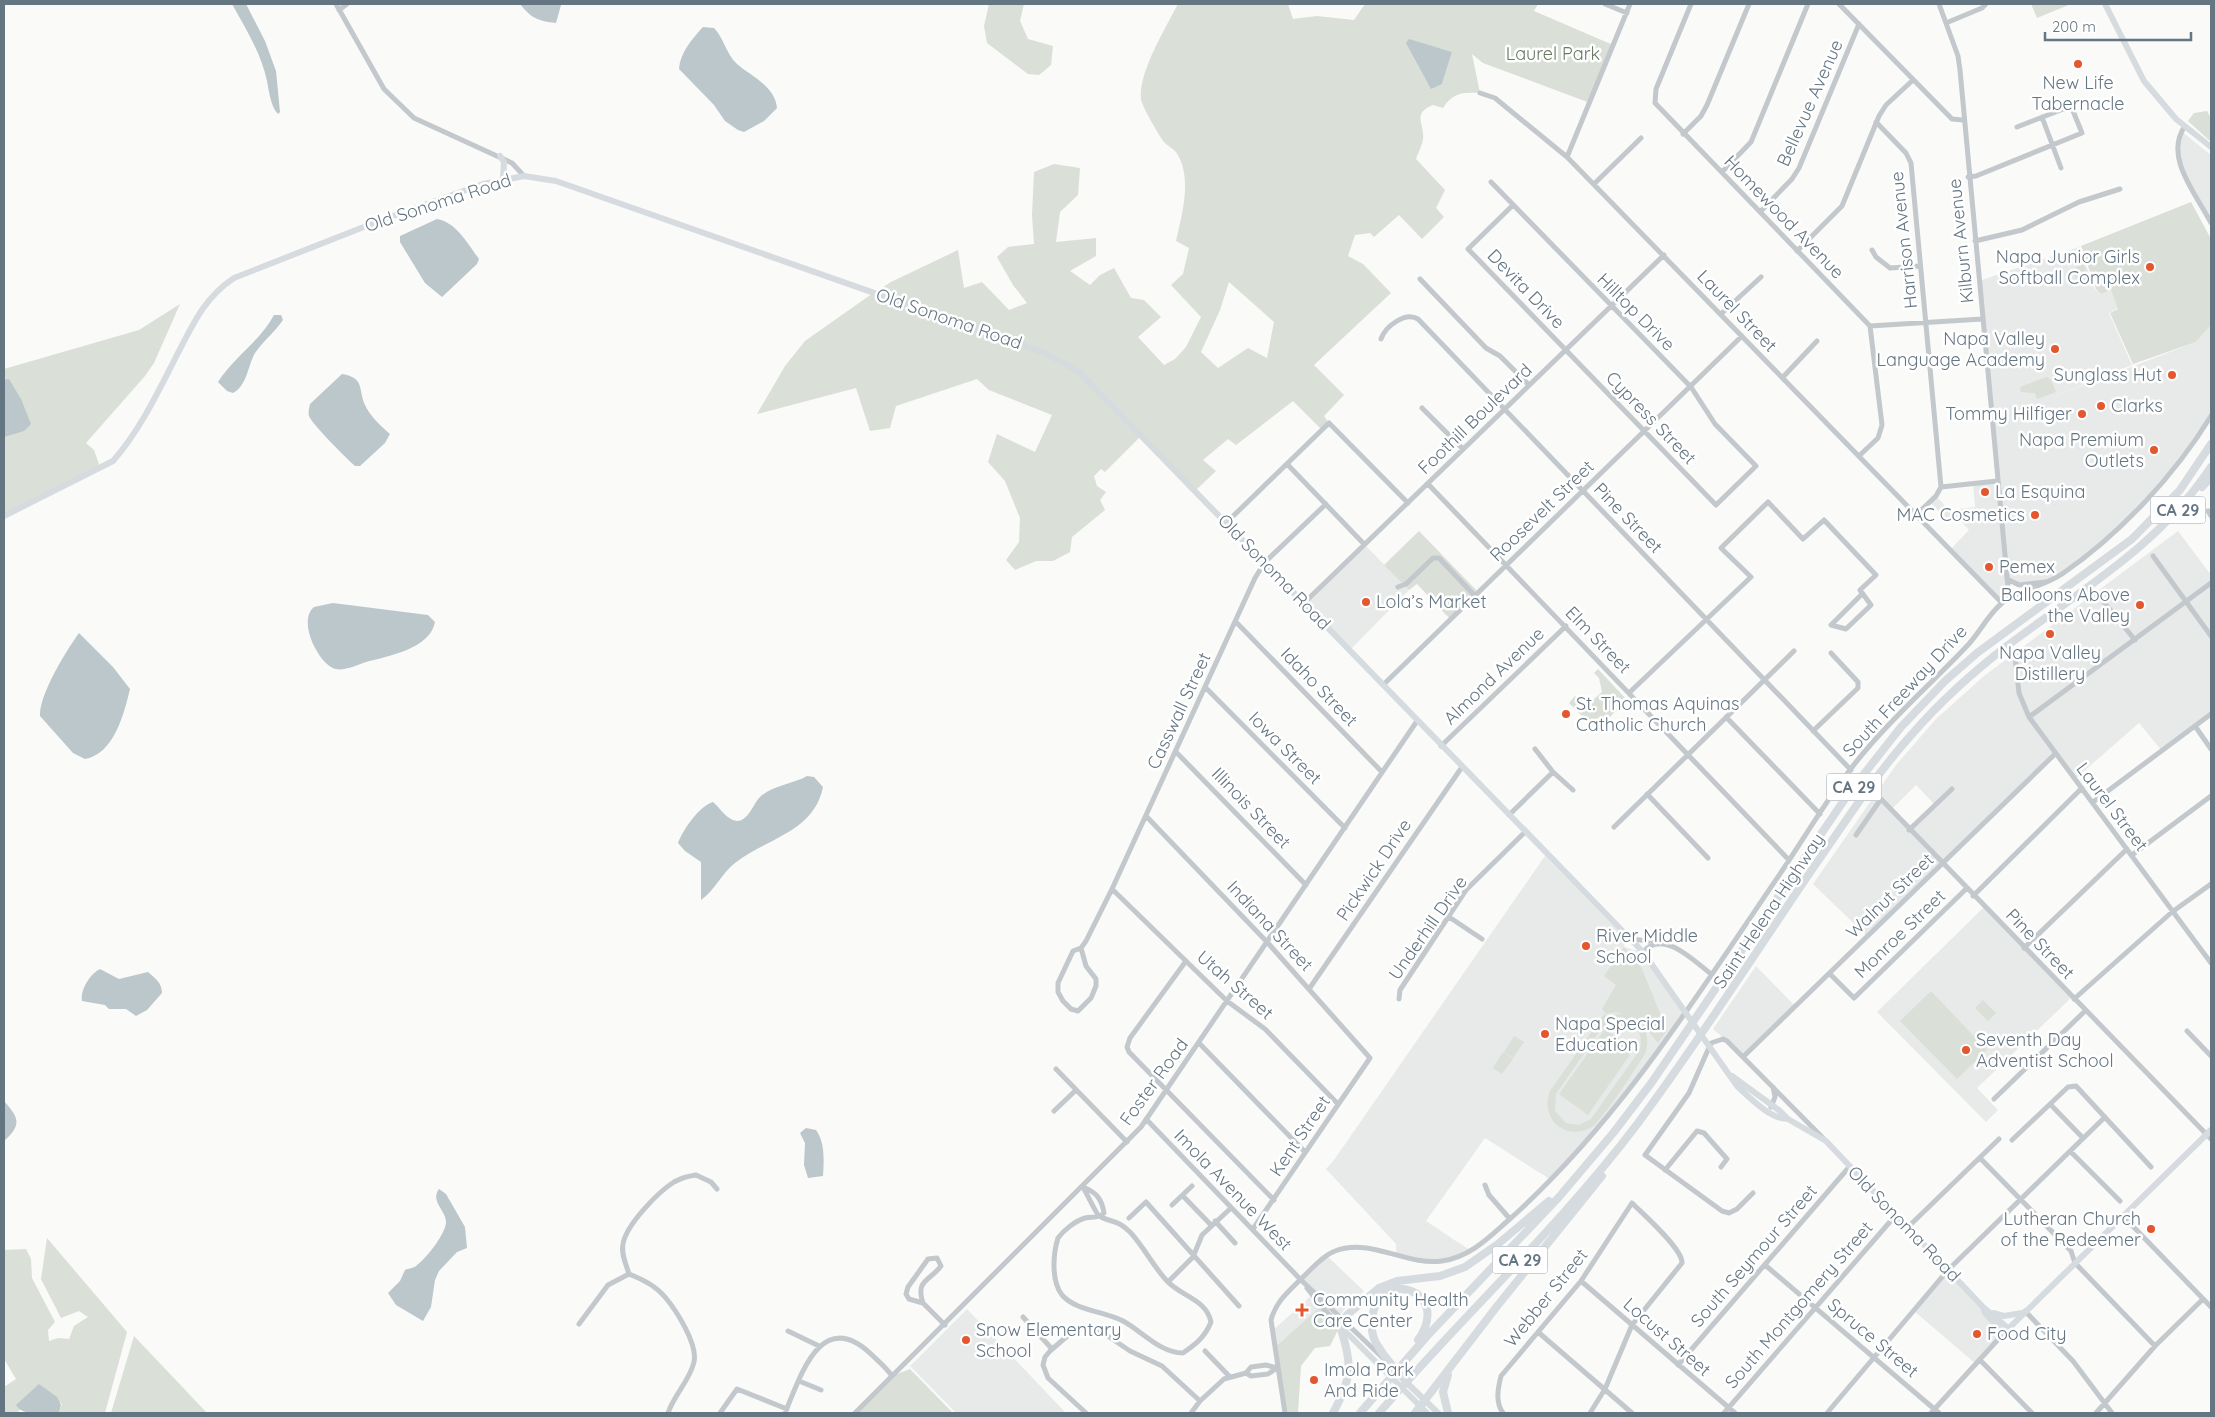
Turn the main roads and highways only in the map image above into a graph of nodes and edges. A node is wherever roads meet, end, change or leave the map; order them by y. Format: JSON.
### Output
{"nodes":[{"id":1,"x":2105,"y":4,"type":"edge"},
{"id":2,"x":2211,"y":147,"type":"edge"},
{"id":3,"x":500,"y":156,"type":"road end"},
{"id":4,"x":503,"y":179,"type":"junction"},
{"id":5,"x":2211,"y":440,"type":"edge"},
{"id":6,"x":2211,"y":444,"type":"edge"},
{"id":7,"x":2197,"y":465,"type":"junction"},
{"id":8,"x":2211,"y":467,"type":"edge"},
{"id":9,"x":2211,"y":477,"type":"edge"},
{"id":10,"x":4,"y":516,"type":"edge"},
{"id":11,"x":2140,"y":548,"type":"junction"},
{"id":12,"x":2210,"y":1134,"type":"edge"},
{"id":13,"x":1626,"y":1139,"type":"junction"},
{"id":14,"x":1580,"y":1173,"type":"junction"},
{"id":15,"x":1983,"y":1307,"type":"junction"},
{"id":16,"x":2026,"y":1311,"type":"junction"},
{"id":17,"x":1991,"y":1312,"type":"junction"},
{"id":18,"x":1342,"y":1322,"type":"junction"},
{"id":19,"x":2006,"y":1330,"type":"junction"},
{"id":20,"x":1456,"y":1360,"type":"junction"},
{"id":21,"x":1400,"y":1366,"type":"junction"},
{"id":22,"x":1402,"y":1377,"type":"joint"},
{"id":23,"x":1420,"y":1407,"type":"edge"},
{"id":24,"x":1333,"y":1413,"type":"edge"},
{"id":25,"x":1360,"y":1413,"type":"edge"},
{"id":26,"x":1380,"y":1413,"type":"edge"},
{"id":27,"x":1427,"y":1413,"type":"edge"},
{"id":28,"x":1438,"y":1413,"type":"edge"},
{"id":29,"x":1448,"y":1413,"type":"edge"}],
"edges":[{"from":1,"to":2,"type":"main road"},
{"from":3,"to":4,"type":"main road"},
{"from":4,"to":10,"type":"main road","name":"Old Sonoma Road"},
{"from":4,"to":15,"type":"main road","name":"Old Sonoma Road"},
{"from":5,"to":7,"type":"highway"},
{"from":6,"to":7,"type":"highway","name":"Saint Helena Highway","number":"CA 29"},
{"from":7,"to":14,"type":"highway","name":"Saint Helena Highway","number":"CA 29"},
{"from":8,"to":11,"type":"highway","name":"Saint Helena Highway","number":"CA 29"},
{"from":9,"to":11,"type":"highway"},
{"from":11,"to":13,"type":"highway","name":"Saint Helena Highway","number":"CA 29"},
{"from":12,"to":16,"type":"main road"},
{"from":13,"to":20,"type":"highway"},
{"from":13,"to":26,"type":"highway","name":"Saint Helena Highway","number":"CA 29"},
{"from":14,"to":18,"type":"highway"},
{"from":14,"to":21,"type":"highway","name":"Saint Helena Highway","number":"CA 29"},
{"from":15,"to":17,"type":"main road","name":"Old Sonoma Road"},
{"from":15,"to":19,"type":"main road","name":"Old Sonoma Road"},
{"from":16,"to":17,"type":"main road"},
{"from":16,"to":19,"type":"main road"},
{"from":17,"to":19,"type":"main road","name":"Old Sonoma Road"},
{"from":18,"to":23,"type":"main road"},
{"from":18,"to":24,"type":"highway"},
{"from":20,"to":23,"type":"highway"},
{"from":20,"to":29,"type":"highway"},
{"from":21,"to":22,"type":"highway"},
{"from":21,"to":25,"type":"highway","name":"Saint Helena Highway","number":"CA 29"},
{"from":22,"to":23,"type":"main road"},
{"from":23,"to":27,"type":"main road"},
{"from":23,"to":28,"type":"main road"}]}
